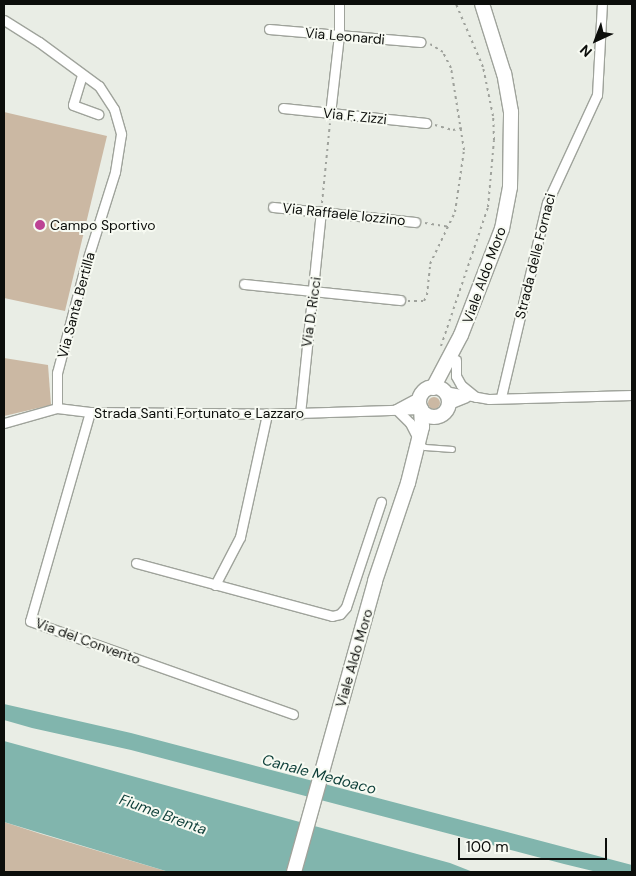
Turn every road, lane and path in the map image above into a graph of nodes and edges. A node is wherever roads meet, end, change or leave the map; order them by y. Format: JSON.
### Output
{"nodes":[{"id":1,"x":339,"y":4,"type":"edge"},
{"id":2,"x":456,"y":4,"type":"edge"},
{"id":3,"x":602,"y":4,"type":"edge"},
{"id":4,"x":483,"y":5,"type":"edge"},
{"id":5,"x":4,"y":20,"type":"edge"},
{"id":6,"x":269,"y":29,"type":"dead end"},
{"id":7,"x":339,"y":35,"type":"junction"},
{"id":8,"x":420,"y":42,"type":"joint"},
{"id":9,"x":82,"y":75,"type":"junction"},
{"id":10,"x":283,"y":108,"type":"dead end"},
{"id":11,"x":98,"y":114,"type":"dead end"},
{"id":12,"x":330,"y":114,"type":"junction"},
{"id":13,"x":426,"y":123,"type":"joint"},
{"id":14,"x":462,"y":128,"type":"junction"},
{"id":15,"x":273,"y":207,"type":"dead end"},
{"id":16,"x":321,"y":211,"type":"junction"},
{"id":17,"x":415,"y":222,"type":"joint"},
{"id":18,"x":450,"y":227,"type":"junction"},
{"id":19,"x":244,"y":284,"type":"dead end"},
{"id":20,"x":315,"y":291,"type":"junction"},
{"id":21,"x":400,"y":300,"type":"joint"},
{"id":22,"x":461,"y":335,"type":"junction"},
{"id":23,"x":438,"y":352,"type":"dead end"},
{"id":24,"x":456,"y":360,"type":"junction"},
{"id":25,"x":442,"y":393,"type":"junction"},
{"id":26,"x":632,"y":395,"type":"edge"},
{"id":27,"x":466,"y":397,"type":"junction"},
{"id":28,"x":501,"y":397,"type":"junction"},
{"id":29,"x":478,"y":398,"type":"junction"},
{"id":30,"x":421,"y":403,"type":"junction"},
{"id":31,"x":57,"y":408,"type":"junction"},
{"id":32,"x":396,"y":409,"type":"junction"},
{"id":33,"x":90,"y":412,"type":"junction"},
{"id":34,"x":267,"y":414,"type":"junction"},
{"id":35,"x":300,"y":414,"type":"junction"},
{"id":36,"x":438,"y":416,"type":"junction"},
{"id":37,"x":4,"y":423,"type":"edge"},
{"id":38,"x":422,"y":443,"type":"junction"},
{"id":39,"x":452,"y":449,"type":"dead end"},
{"id":40,"x":381,"y":502,"type":"dead end"},
{"id":41,"x":136,"y":563,"type":"dead end"},
{"id":42,"x":215,"y":586,"type":"junction"},
{"id":43,"x":293,"y":714,"type":"dead end"},
{"id":44,"x":294,"y":872,"type":"edge"}],
"edges":[{"from":1,"to":7,"type":"street"},
{"from":2,"to":23,"type":"path"},
{"from":3,"to":28,"type":"street","name":"Strada delle Fornaci"},
{"from":4,"to":22,"type":"main road","name":"Viale Aldo Moro"},
{"from":5,"to":9,"type":"street","name":"Via Santa Bertilla"},
{"from":6,"to":7,"type":"street","name":"Via Leonardi"},
{"from":7,"to":8,"type":"street","name":"Via Leonardi"},
{"from":7,"to":12,"type":"street"},
{"from":8,"to":14,"type":"path"},
{"from":9,"to":11,"type":"street"},
{"from":9,"to":31,"type":"street","name":"Via Santa Bertilla"},
{"from":10,"to":12,"type":"street","name":"Via F. Zizzi"},
{"from":12,"to":13,"type":"street","name":"Via F. Zizzi"},
{"from":12,"to":16,"type":"path"},
{"from":13,"to":14,"type":"path"},
{"from":14,"to":18,"type":"path"},
{"from":15,"to":16,"type":"street","name":"Via Raffaele Iozzino"},
{"from":16,"to":17,"type":"street","name":"Via Raffaele Iozzino"},
{"from":16,"to":20,"type":"street","name":"Via D. Ricci"},
{"from":17,"to":18,"type":"path"},
{"from":18,"to":21,"type":"path"},
{"from":19,"to":20,"type":"street"},
{"from":20,"to":21,"type":"street"},
{"from":20,"to":35,"type":"street","name":"Via D. Ricci"},
{"from":22,"to":24,"type":"main road","name":"Viale Aldo Moro"},
{"from":22,"to":25,"type":"main road","name":"Viale Aldo Moro"},
{"from":24,"to":25,"type":"main road","name":"Viale Aldo Moro"},
{"from":24,"to":29,"type":"street","name":"Viale Aldo Moro"},
{"from":25,"to":27,"type":"street"},
{"from":25,"to":27,"type":"street"},
{"from":25,"to":30,"type":"main road"},
{"from":25,"to":36,"type":"main road"},
{"from":26,"to":28,"type":"street"},
{"from":27,"to":29,"type":"street"},
{"from":28,"to":29,"type":"street"},
{"from":30,"to":32,"type":"street","name":"Strada Santi Fortunato e Lazzaro"},
{"from":30,"to":36,"type":"main road","name":"Strada Santi Fortunato e Lazzaro"},
{"from":30,"to":38,"type":"main road","name":"Viale Aldo Moro"},
{"from":31,"to":33,"type":"street","name":"Strada Santi Fortunato e Lazzaro"},
{"from":31,"to":37,"type":"street","name":"Strada Santi Fortunato e Lazzaro"},
{"from":32,"to":35,"type":"street","name":"Strada Santi Fortunato e Lazzaro"},
{"from":32,"to":38,"type":"street"},
{"from":33,"to":34,"type":"street","name":"Strada Santi Fortunato e Lazzaro"},
{"from":33,"to":43,"type":"street","name":"Via del Convento"},
{"from":34,"to":35,"type":"street","name":"Strada Santi Fortunato e Lazzaro"},
{"from":34,"to":42,"type":"street"},
{"from":36,"to":38,"type":"main road","name":"Viale Aldo Moro"},
{"from":38,"to":39,"type":"lane"},
{"from":38,"to":44,"type":"main road","name":"Viale Aldo Moro"},
{"from":40,"to":42,"type":"street"},
{"from":41,"to":42,"type":"street"}]}
